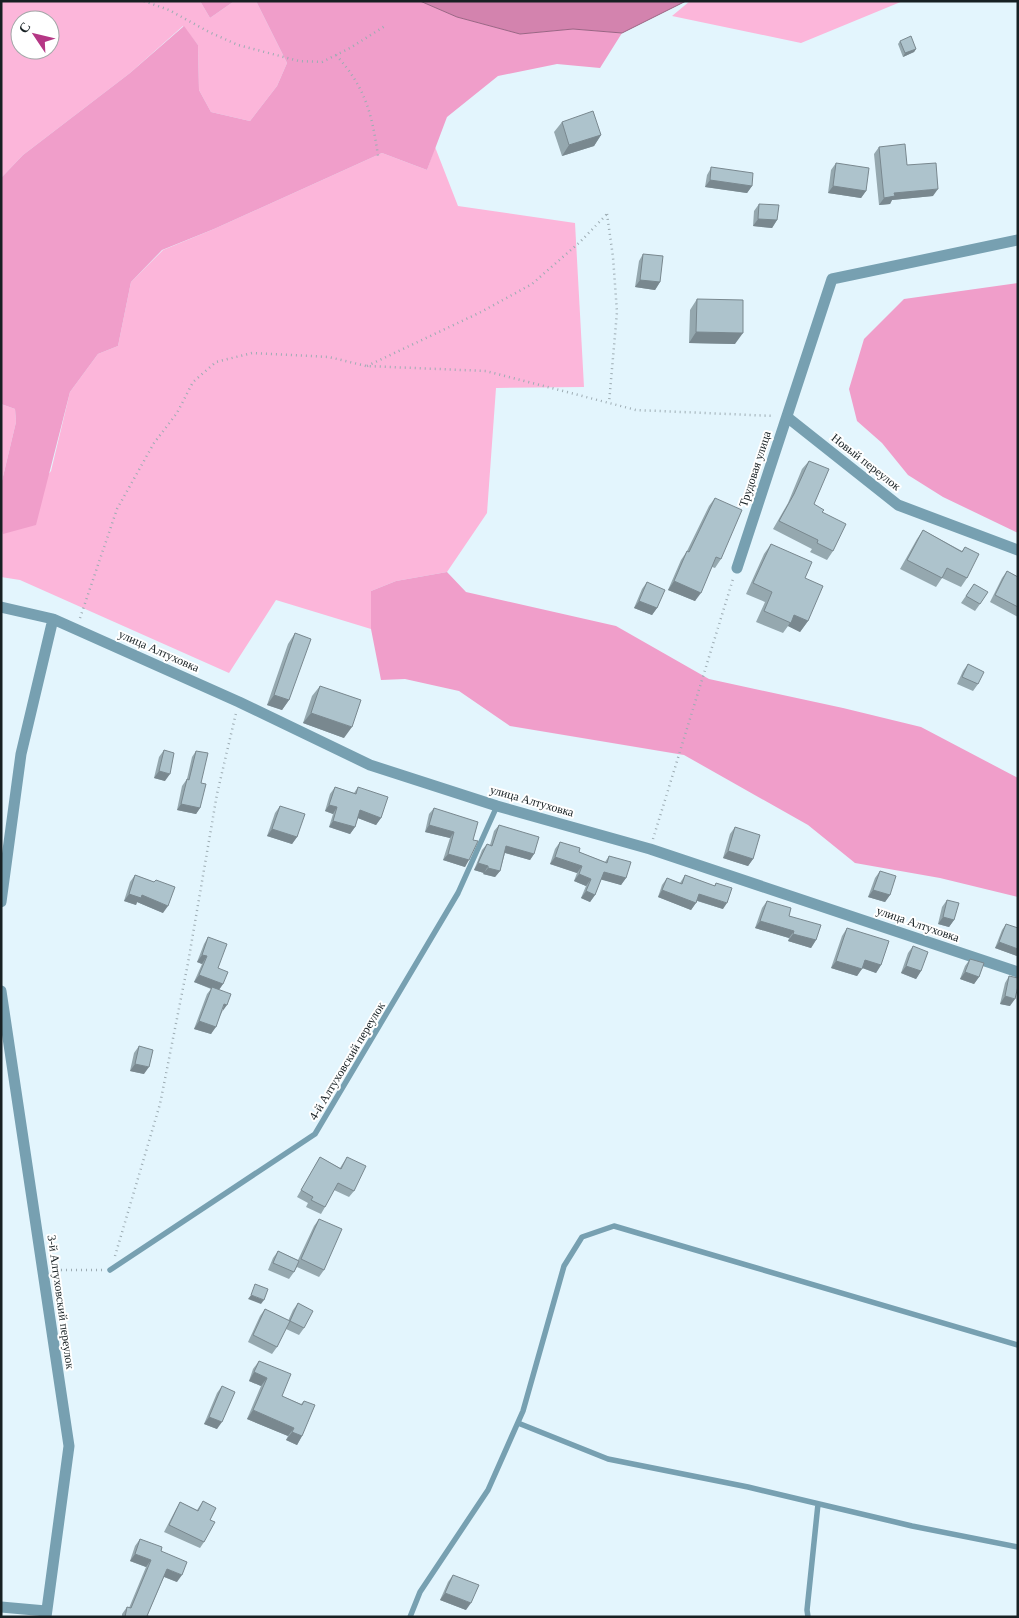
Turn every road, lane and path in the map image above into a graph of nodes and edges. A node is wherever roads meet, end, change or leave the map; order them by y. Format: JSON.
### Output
{"nodes":[{"id":1,"x":144,"y":1,"type":"edge"},
{"id":2,"x":385,"y":26,"type":"dead end"},
{"id":3,"x":336,"y":55,"type":"junction"},
{"id":4,"x":378,"y":156,"type":"dead end"},
{"id":5,"x":1018,"y":240,"type":"edge"},
{"id":6,"x":366,"y":366,"type":"junction"},
{"id":7,"x":609,"y":403,"type":"junction"},
{"id":8,"x":787,"y":416,"type":"junction"},
{"id":9,"x":1018,"y":550,"type":"edge"},
{"id":10,"x":737,"y":568,"type":"joint"},
{"id":11,"x":1,"y":606,"type":"edge"},
{"id":12,"x":53,"y":619,"type":"junction"},
{"id":13,"x":77,"y":629,"type":"junction"},
{"id":14,"x":239,"y":702,"type":"junction"},
{"id":15,"x":497,"y":806,"type":"junction"},
{"id":16,"x":650,"y":849,"type":"junction"},
{"id":17,"x":1,"y":902,"type":"edge"},
{"id":18,"x":1018,"y":972,"type":"edge"},
{"id":19,"x":1,"y":991,"type":"edge"},
{"id":20,"x":43,"y":1270,"type":"junction"},
{"id":21,"x":110,"y":1270,"type":"junction"},
{"id":22,"x":1018,"y":1345,"type":"edge"},
{"id":23,"x":518,"y":1424,"type":"junction"},
{"id":24,"x":818,"y":1504,"type":"junction"},
{"id":25,"x":1018,"y":1547,"type":"edge"},
{"id":26,"x":1,"y":1607,"type":"edge"},
{"id":27,"x":46,"y":1614,"type":"edge"},
{"id":28,"x":410,"y":1617,"type":"edge"},
{"id":29,"x":808,"y":1617,"type":"edge"}],
"edges":[{"from":1,"to":3,"type":"path"},
{"from":2,"to":3,"type":"path"},
{"from":3,"to":4,"type":"path"},
{"from":5,"to":8,"type":"street","name":"Трудовая улица"},
{"from":6,"to":7,"type":"path"},
{"from":6,"to":7,"type":"path"},
{"from":6,"to":13,"type":"path"},
{"from":7,"to":8,"type":"path"},
{"from":8,"to":9,"type":"street","name":"Новый переулок"},
{"from":8,"to":10,"type":"street","name":"Трудовая улица"},
{"from":10,"to":16,"type":"path"},
{"from":11,"to":12,"type":"street","name":"улица Алтуховка"},
{"from":12,"to":13,"type":"street","name":"улица Алтуховка"},
{"from":12,"to":17,"type":"street"},
{"from":13,"to":14,"type":"street","name":"улица Алтуховка"},
{"from":14,"to":15,"type":"street","name":"улица Алтуховка"},
{"from":14,"to":21,"type":"path"},
{"from":15,"to":16,"type":"street","name":"улица Алтуховка"},
{"from":15,"to":21,"type":"lane","name":"4-й Алтуховский переулок"},
{"from":16,"to":18,"type":"street","name":"улица Алтуховка"},
{"from":19,"to":20,"type":"street","name":"3-й Алтуховский переулок"},
{"from":20,"to":21,"type":"path"},
{"from":20,"to":27,"type":"street","name":"3-й Алтуховский переулок"},
{"from":22,"to":23,"type":"lane"},
{"from":23,"to":24,"type":"lane"},
{"from":23,"to":28,"type":"lane"},
{"from":24,"to":25,"type":"lane"},
{"from":24,"to":29,"type":"lane"},
{"from":26,"to":27,"type":"street"}]}
